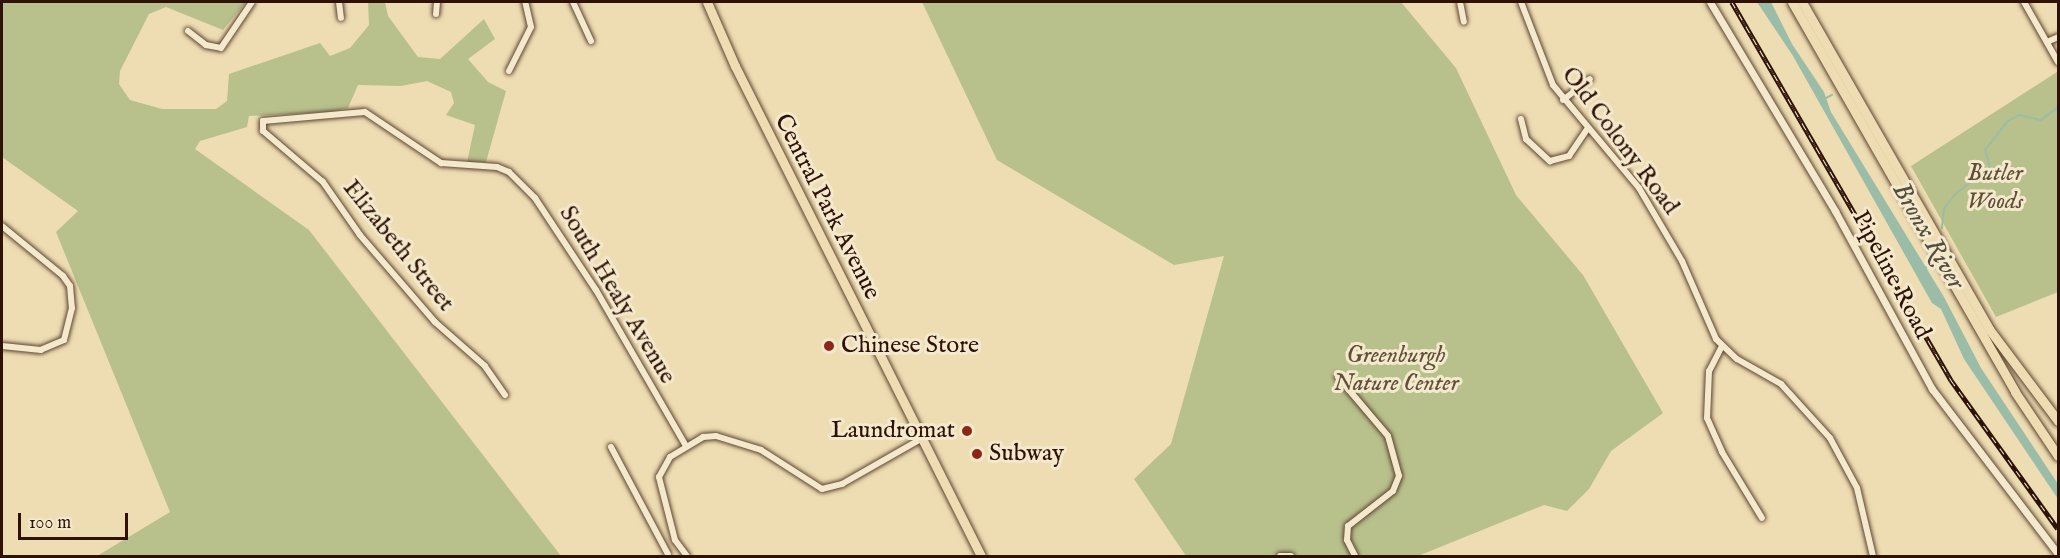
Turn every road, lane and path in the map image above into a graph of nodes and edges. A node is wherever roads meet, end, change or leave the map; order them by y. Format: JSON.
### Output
{"nodes":[{"id":1,"x":252,"y":2,"type":"edge"},
{"id":2,"x":339,"y":2,"type":"edge"},
{"id":3,"x":436,"y":2,"type":"edge"},
{"id":4,"x":525,"y":2,"type":"edge"},
{"id":5,"x":573,"y":2,"type":"edge"},
{"id":6,"x":707,"y":2,"type":"edge"},
{"id":7,"x":1460,"y":2,"type":"edge"},
{"id":8,"x":1521,"y":2,"type":"edge"},
{"id":9,"x":1710,"y":2,"type":"edge"},
{"id":10,"x":1792,"y":2,"type":"edge"},
{"id":11,"x":1802,"y":2,"type":"edge"},
{"id":12,"x":1807,"y":2,"type":"edge"},
{"id":13,"x":2024,"y":2,"type":"edge"},
{"id":14,"x":436,"y":14,"type":"dead end"},
{"id":15,"x":341,"y":18,"type":"dead end"},
{"id":16,"x":1464,"y":22,"type":"dead end"},
{"id":17,"x":1816,"y":27,"type":"junction"},
{"id":18,"x":188,"y":31,"type":"dead end"},
{"id":19,"x":2058,"y":37,"type":"edge"},
{"id":20,"x":591,"y":41,"type":"dead end"},
{"id":21,"x":2047,"y":42,"type":"junction"},
{"id":22,"x":2058,"y":62,"type":"edge"},
{"id":23,"x":509,"y":71,"type":"dead end"},
{"id":24,"x":1590,"y":79,"type":"dead end"},
{"id":25,"x":1563,"y":100,"type":"junction"},
{"id":26,"x":1521,"y":119,"type":"dead end"},
{"id":27,"x":261,"y":124,"type":"joint"},
{"id":28,"x":1587,"y":129,"type":"junction"},
{"id":29,"x":2,"y":226,"type":"edge"},
{"id":30,"x":2,"y":346,"type":"edge"},
{"id":31,"x":1722,"y":346,"type":"junction"},
{"id":32,"x":1338,"y":377,"type":"dead end"},
{"id":33,"x":504,"y":395,"type":"dead end"},
{"id":34,"x":2058,"y":422,"type":"edge"},
{"id":35,"x":921,"y":439,"type":"junction"},
{"id":36,"x":686,"y":446,"type":"junction"},
{"id":37,"x":611,"y":447,"type":"dead end"},
{"id":38,"x":2058,"y":456,"type":"edge"},
{"id":39,"x":1762,"y":518,"type":"dead end"},
{"id":40,"x":676,"y":543,"type":"junction"},
{"id":41,"x":2058,"y":554,"type":"edge"},
{"id":42,"x":668,"y":555,"type":"edge"},
{"id":43,"x":687,"y":556,"type":"edge"},
{"id":44,"x":981,"y":556,"type":"edge"},
{"id":45,"x":1280,"y":556,"type":"edge"},
{"id":46,"x":1291,"y":556,"type":"edge"},
{"id":47,"x":1355,"y":556,"type":"edge"},
{"id":48,"x":1873,"y":556,"type":"edge"}],
"edges":[{"from":1,"to":18,"type":"street"},
{"from":2,"to":15,"type":"street"},
{"from":3,"to":14,"type":"street"},
{"from":4,"to":23,"type":"street"},
{"from":5,"to":20,"type":"street"},
{"from":6,"to":35,"type":"main road","name":"Central Park Avenue"},
{"from":7,"to":16,"type":"street"},
{"from":8,"to":25,"type":"street","name":"Old Colony Road"},
{"from":9,"to":41,"type":"street","name":"Pipeline Road"},
{"from":10,"to":38,"type":"main road"},
{"from":11,"to":17,"type":"main road"},
{"from":12,"to":17,"type":"main road"},
{"from":13,"to":21,"type":"street"},
{"from":17,"to":34,"type":"main road"},
{"from":19,"to":21,"type":"street"},
{"from":21,"to":22,"type":"street"},
{"from":24,"to":25,"type":"street"},
{"from":25,"to":28,"type":"street","name":"Old Colony Road"},
{"from":26,"to":28,"type":"street"},
{"from":27,"to":33,"type":"street","name":"Elizabeth Street"},
{"from":27,"to":36,"type":"street","name":"South Healy Avenue"},
{"from":28,"to":31,"type":"street","name":"Old Colony Road"},
{"from":29,"to":30,"type":"street"},
{"from":31,"to":39,"type":"street"},
{"from":31,"to":48,"type":"street"},
{"from":32,"to":47,"type":"street"},
{"from":35,"to":36,"type":"street"},
{"from":35,"to":44,"type":"main road","name":"Central Park Avenue"},
{"from":36,"to":40,"type":"street"},
{"from":37,"to":42,"type":"street"},
{"from":40,"to":42,"type":"street"},
{"from":40,"to":43,"type":"street"},
{"from":45,"to":46,"type":"street"}]}
